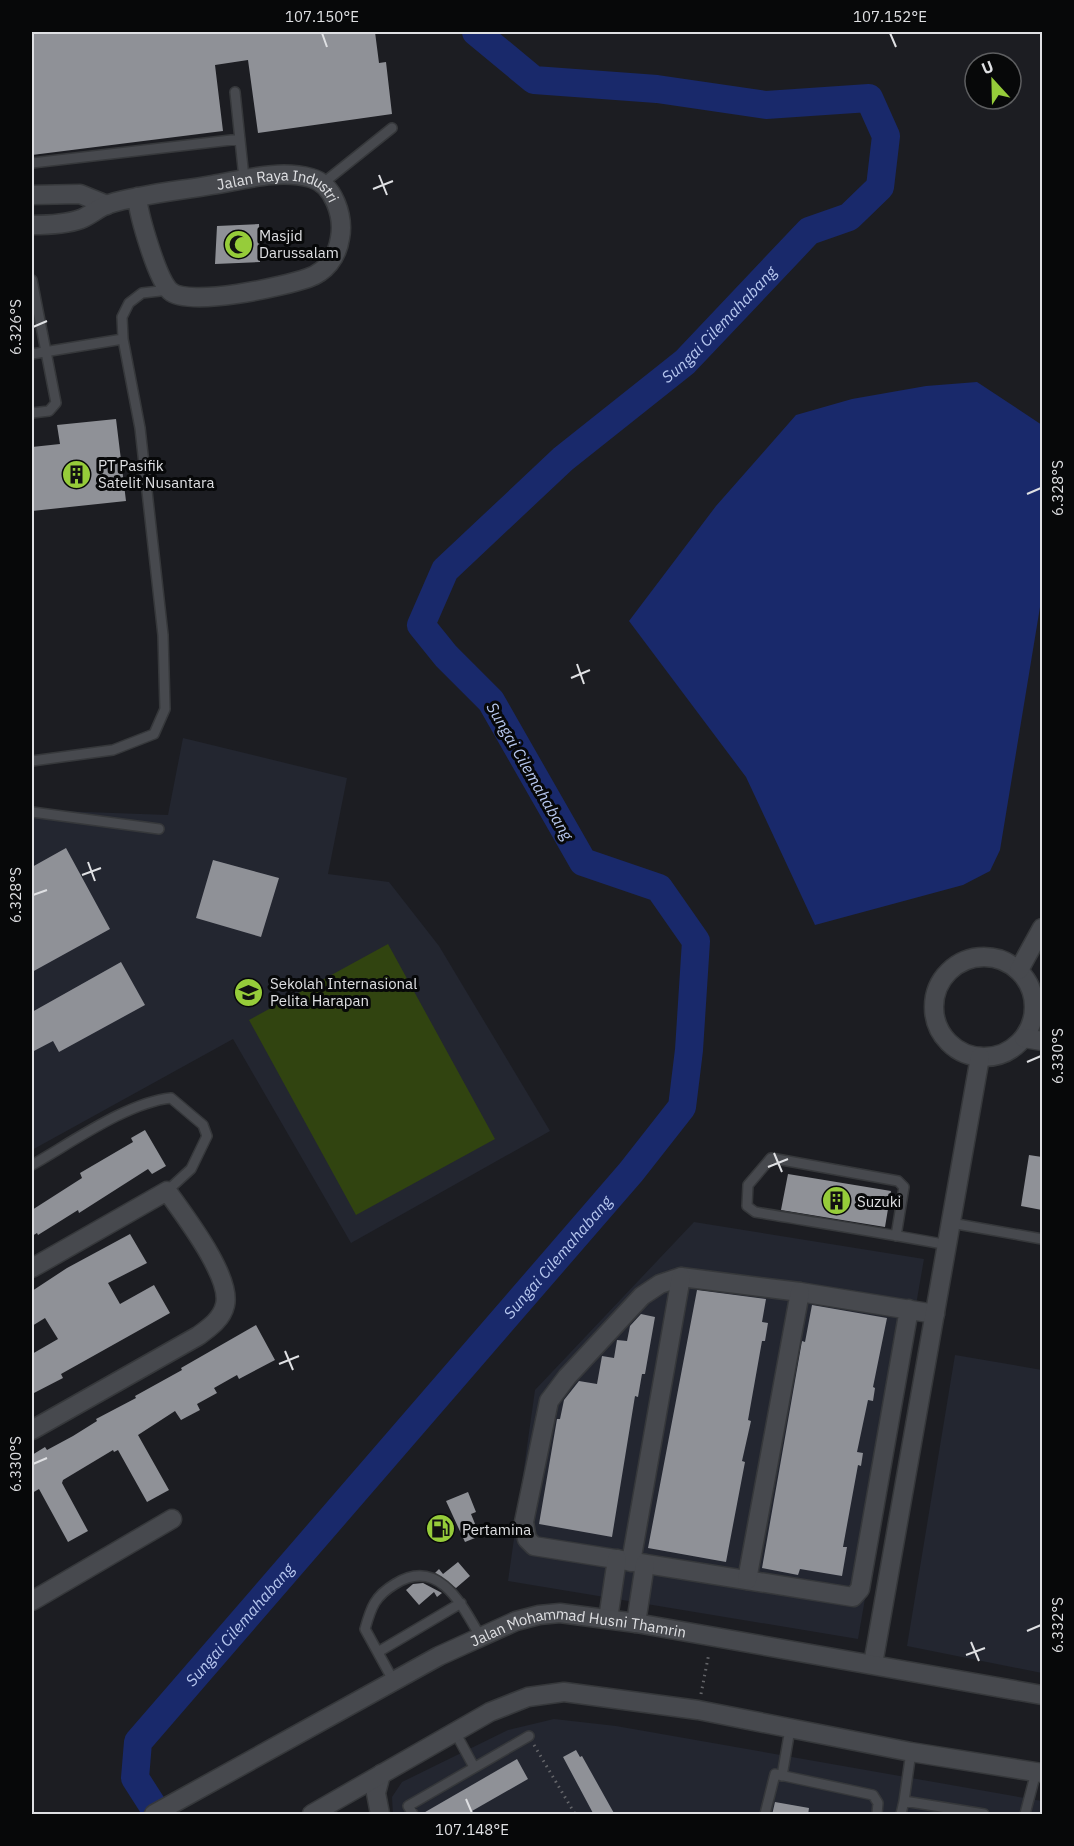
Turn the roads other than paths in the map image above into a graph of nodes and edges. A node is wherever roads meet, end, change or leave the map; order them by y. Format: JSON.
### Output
{"nodes":[{"id":1,"x":235,"y":92,"type":"dead end"},
{"id":2,"x":392,"y":128,"type":"dead end"},
{"id":3,"x":240,"y":139,"type":"junction"},
{"id":4,"x":32,"y":163,"type":"edge"},
{"id":5,"x":244,"y":178,"type":"junction"},
{"id":6,"x":322,"y":184,"type":"junction"},
{"id":7,"x":32,"y":195,"type":"edge"},
{"id":8,"x":137,"y":197,"type":"junction"},
{"id":9,"x":107,"y":205,"type":"junction"},
{"id":10,"x":32,"y":225,"type":"edge"},
{"id":11,"x":32,"y":280,"type":"edge"},
{"id":12,"x":170,"y":290,"type":"junction"},
{"id":13,"x":123,"y":339,"type":"junction"},
{"id":14,"x":45,"y":353,"type":"junction"},
{"id":15,"x":32,"y":354,"type":"edge"},
{"id":16,"x":32,"y":413,"type":"edge"},
{"id":17,"x":32,"y":761,"type":"edge"},
{"id":18,"x":32,"y":812,"type":"edge"},
{"id":19,"x":159,"y":829,"type":"dead end"},
{"id":20,"x":1042,"y":928,"type":"edge"},
{"id":21,"x":1019,"y":970,"type":"junction"},
{"id":22,"x":1024,"y":1038,"type":"junction"},
{"id":23,"x":1042,"y":1041,"type":"edge"},
{"id":24,"x":980,"y":1057,"type":"junction"},
{"id":25,"x":32,"y":1166,"type":"edge"},
{"id":26,"x":167,"y":1191,"type":"junction"},
{"id":27,"x":951,"y":1223,"type":"junction"},
{"id":28,"x":896,"y":1236,"type":"junction"},
{"id":29,"x":1042,"y":1239,"type":"edge"},
{"id":30,"x":948,"y":1245,"type":"junction"},
{"id":31,"x":32,"y":1268,"type":"edge"},
{"id":32,"x":681,"y":1277,"type":"junction"},
{"id":33,"x":800,"y":1292,"type":"junction"},
{"id":34,"x":909,"y":1309,"type":"junction"},
{"id":35,"x":935,"y":1314,"type":"junction"},
{"id":36,"x":32,"y":1430,"type":"edge"},
{"id":37,"x":172,"y":1519,"type":"dead end"},
{"id":38,"x":631,"y":1562,"type":"junction"},
{"id":39,"x":747,"y":1580,"type":"junction"},
{"id":40,"x":32,"y":1601,"type":"edge"},
{"id":41,"x":461,"y":1603,"type":"junction"},
{"id":42,"x":608,"y":1619,"type":"junction"},
{"id":43,"x":636,"y":1623,"type":"junction"},
{"id":44,"x":480,"y":1636,"type":"junction"},
{"id":45,"x":378,"y":1652,"type":"junction"},
{"id":46,"x":873,"y":1664,"type":"junction"},
{"id":47,"x":393,"y":1680,"type":"junction"},
{"id":48,"x":1042,"y":1695,"type":"edge"},
{"id":49,"x":790,"y":1729,"type":"junction"},
{"id":50,"x":454,"y":1732,"type":"junction"},
{"id":51,"x":529,"y":1736,"type":"road end"},
{"id":52,"x":911,"y":1752,"type":"junction"},
{"id":53,"x":474,"y":1767,"type":"junction"},
{"id":54,"x":1039,"y":1772,"type":"edge"},
{"id":55,"x":381,"y":1774,"type":"junction"},
{"id":56,"x":782,"y":1776,"type":"junction"},
{"id":57,"x":904,"y":1802,"type":"junction"},
{"id":58,"x":153,"y":1815,"type":"edge"},
{"id":59,"x":312,"y":1815,"type":"edge"},
{"id":60,"x":380,"y":1815,"type":"edge"},
{"id":61,"x":414,"y":1815,"type":"edge"},
{"id":62,"x":765,"y":1815,"type":"edge"},
{"id":63,"x":877,"y":1815,"type":"edge"},
{"id":64,"x":901,"y":1815,"type":"edge"},
{"id":65,"x":984,"y":1815,"type":"edge"},
{"id":66,"x":1025,"y":1815,"type":"edge"}],
"edges":[{"from":1,"to":3,"type":"lane"},
{"from":2,"to":6,"type":"lane"},
{"from":3,"to":4,"type":"lane"},
{"from":3,"to":5,"type":"lane"},
{"from":5,"to":6,"type":"street","name":"Jalan Raya Industri"},
{"from":5,"to":8,"type":"street","name":"Jalan Raya Industri"},
{"from":6,"to":12,"type":"street","name":"Jalan Raya Industri"},
{"from":7,"to":9,"type":"street"},
{"from":8,"to":9,"type":"street","name":"Jalan Raya Industri"},
{"from":8,"to":12,"type":"street"},
{"from":9,"to":10,"type":"street","name":"Jalan Raya Industri"},
{"from":11,"to":14,"type":"lane"},
{"from":12,"to":13,"type":"lane"},
{"from":13,"to":14,"type":"lane"},
{"from":13,"to":17,"type":"lane"},
{"from":14,"to":15,"type":"lane"},
{"from":14,"to":16,"type":"lane"},
{"from":18,"to":19,"type":"lane"},
{"from":20,"to":21,"type":"street"},
{"from":21,"to":22,"type":"street"},
{"from":21,"to":24,"type":"street"},
{"from":22,"to":23,"type":"street"},
{"from":22,"to":24,"type":"street"},
{"from":24,"to":27,"type":"street"},
{"from":25,"to":26,"type":"lane"},
{"from":26,"to":31,"type":"street"},
{"from":26,"to":36,"type":"street"},
{"from":27,"to":29,"type":"lane"},
{"from":27,"to":30,"type":"street"},
{"from":28,"to":28,"type":"lane"},
{"from":28,"to":30,"type":"lane"},
{"from":30,"to":35,"type":"street"},
{"from":32,"to":33,"type":"street"},
{"from":32,"to":38,"type":"street"},
{"from":32,"to":38,"type":"street"},
{"from":33,"to":34,"type":"street"},
{"from":33,"to":39,"type":"street"},
{"from":34,"to":35,"type":"street"},
{"from":34,"to":39,"type":"street"},
{"from":35,"to":46,"type":"street"},
{"from":37,"to":40,"type":"street"},
{"from":38,"to":39,"type":"street"},
{"from":38,"to":42,"type":"street"},
{"from":38,"to":43,"type":"street"},
{"from":41,"to":44,"type":"lane"},
{"from":41,"to":45,"type":"lane"},
{"from":41,"to":45,"type":"lane"},
{"from":42,"to":43,"type":"street","name":"Jalan Mohammad Husni Thamrin"},
{"from":42,"to":44,"type":"street","name":"Jalan Mohammad Husni Thamrin"},
{"from":43,"to":46,"type":"street","name":"Jalan Mohammad Husni Thamrin"},
{"from":44,"to":47,"type":"street","name":"Jalan Mohammad Husni Thamrin"},
{"from":45,"to":47,"type":"lane"},
{"from":46,"to":48,"type":"street","name":"Jalan Mohammad Husni Thamrin"},
{"from":47,"to":58,"type":"street","name":"Jalan Mohammad Husni Thamrin"},
{"from":49,"to":50,"type":"street"},
{"from":49,"to":52,"type":"street"},
{"from":49,"to":56,"type":"lane"},
{"from":50,"to":53,"type":"lane"},
{"from":50,"to":55,"type":"street"},
{"from":51,"to":53,"type":"lane"},
{"from":52,"to":54,"type":"street"},
{"from":52,"to":57,"type":"lane"},
{"from":53,"to":61,"type":"lane"},
{"from":54,"to":66,"type":"lane"},
{"from":55,"to":59,"type":"street"},
{"from":55,"to":60,"type":"street"},
{"from":56,"to":62,"type":"lane"},
{"from":56,"to":63,"type":"lane"},
{"from":57,"to":64,"type":"lane"},
{"from":57,"to":65,"type":"lane"}]}
